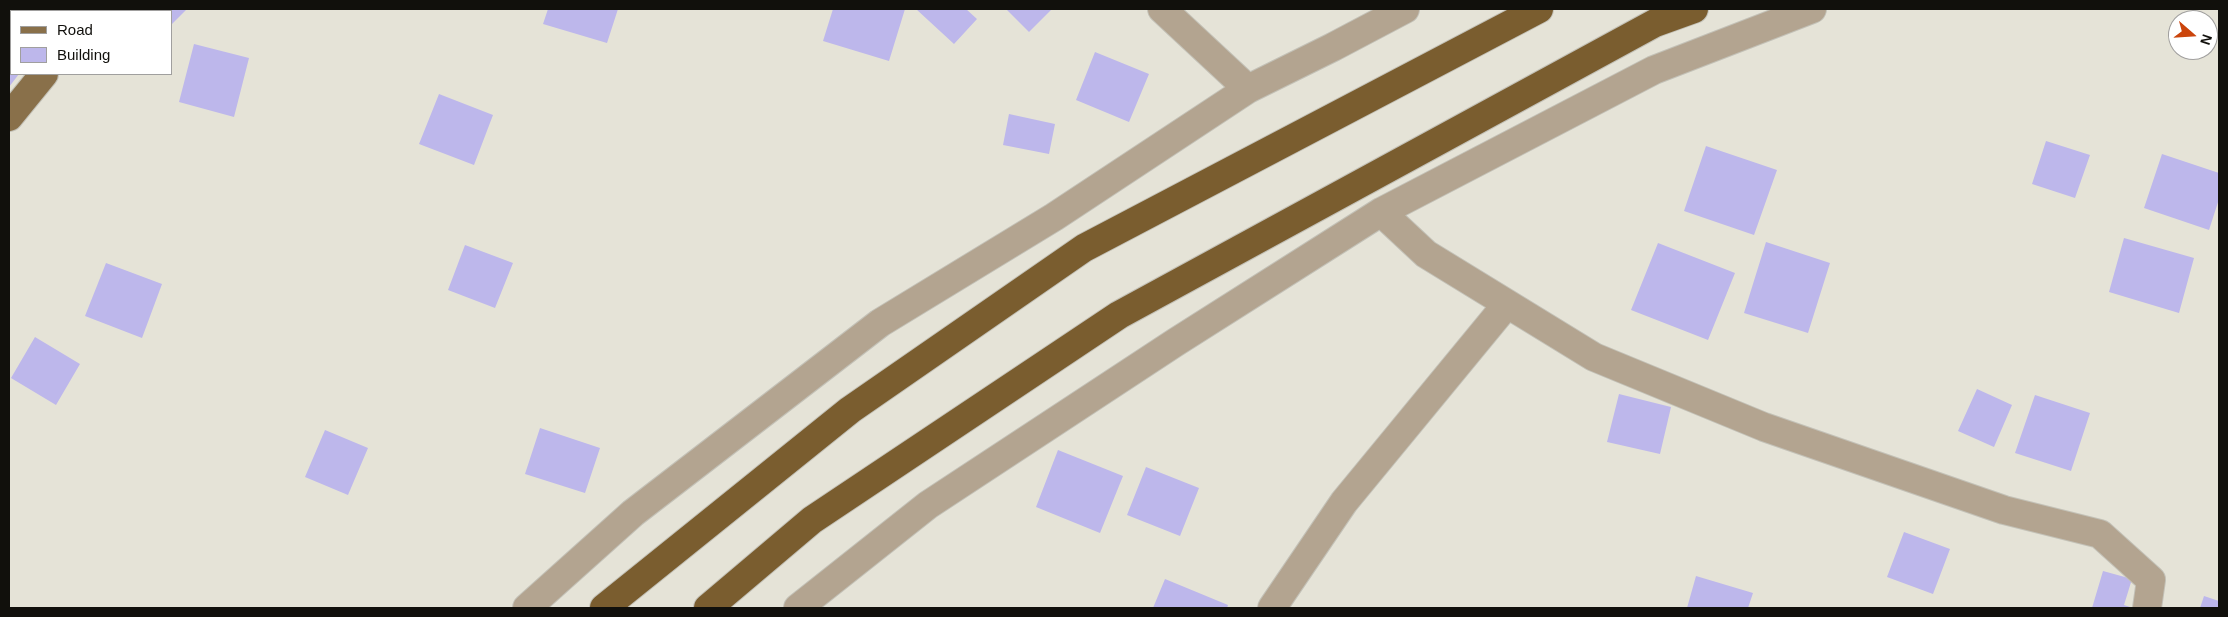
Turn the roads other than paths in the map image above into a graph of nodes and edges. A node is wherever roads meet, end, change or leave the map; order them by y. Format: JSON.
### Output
{"nodes":[{"id":1,"x":1162,"y":9,"type":"edge"},
{"id":2,"x":1405,"y":9,"type":"edge"},
{"id":3,"x":1539,"y":9,"type":"edge"},
{"id":4,"x":1694,"y":9,"type":"edge"},
{"id":5,"x":1812,"y":9,"type":"edge"},
{"id":6,"x":43,"y":75,"type":"edge"},
{"id":7,"x":1248,"y":89,"type":"junction"},
{"id":8,"x":9,"y":117,"type":"edge"},
{"id":9,"x":1381,"y":212,"type":"junction"},
{"id":10,"x":1507,"y":304,"type":"junction"},
{"id":11,"x":527,"y":608,"type":"edge"},
{"id":12,"x":604,"y":608,"type":"edge"},
{"id":13,"x":708,"y":608,"type":"edge"},
{"id":14,"x":798,"y":608,"type":"edge"},
{"id":15,"x":1272,"y":608,"type":"edge"},
{"id":16,"x":2147,"y":608,"type":"edge"}],
"edges":[{"from":1,"to":7,"type":"street"},
{"from":2,"to":7,"type":"street"},
{"from":3,"to":12,"type":"highway"},
{"from":4,"to":13,"type":"highway"},
{"from":5,"to":9,"type":"street"},
{"from":6,"to":8,"type":"main road"},
{"from":7,"to":11,"type":"street"},
{"from":9,"to":10,"type":"street"},
{"from":9,"to":14,"type":"street"},
{"from":10,"to":15,"type":"street"},
{"from":10,"to":16,"type":"street"}]}
